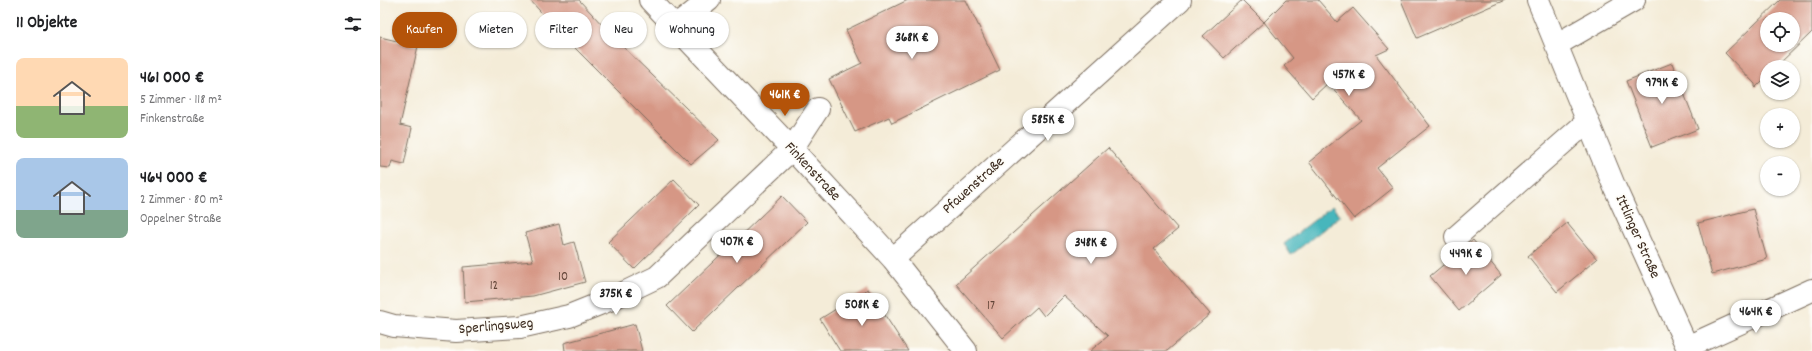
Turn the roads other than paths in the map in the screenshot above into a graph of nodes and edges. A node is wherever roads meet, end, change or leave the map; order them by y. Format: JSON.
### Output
{"nodes":[{"id":1,"x":650,"y":0,"type":"edge"},
{"id":2,"x":709,"y":0,"type":"edge"},
{"id":3,"x":1180,"y":0,"type":"edge"},
{"id":4,"x":1538,"y":0,"type":"edge"},
{"id":5,"x":1634,"y":0,"type":"edge"},
{"id":6,"x":661,"y":12,"type":"edge"},
{"id":7,"x":694,"y":12,"type":"edge"},
{"id":8,"x":1556,"y":45,"type":"junction"},
{"id":9,"x":695,"y":48,"type":"edge"},
{"id":10,"x":818,"y":109,"type":"dead end"},
{"id":11,"x":1588,"y":121,"type":"junction"},
{"id":12,"x":792,"y":149,"type":"junction"},
{"id":13,"x":1456,"y":237,"type":"dead end"},
{"id":14,"x":893,"y":259,"type":"junction"},
{"id":15,"x":1812,"y":290,"type":"edge"},
{"id":16,"x":380,"y":322,"type":"edge"},
{"id":17,"x":1688,"y":349,"type":"edge"},
{"id":18,"x":966,"y":351,"type":"edge"}],
"edges":[{"from":1,"to":6,"type":"street","name":"Finkenstraße"},
{"from":2,"to":7,"type":"street"},
{"from":3,"to":14,"type":"street","name":"Pfauenstraße"},
{"from":4,"to":8,"type":"street","name":"Ittlinger Straße"},
{"from":5,"to":8,"type":"street"},
{"from":8,"to":11,"type":"street","name":"Ittlinger Straße"},
{"from":9,"to":12,"type":"street","name":"Finkenstraße"},
{"from":10,"to":12,"type":"street","name":"Sperlingsweg"},
{"from":11,"to":13,"type":"street"},
{"from":11,"to":17,"type":"street","name":"Ittlinger Straße"},
{"from":12,"to":14,"type":"street","name":"Finkenstraße"},
{"from":12,"to":16,"type":"street","name":"Sperlingsweg"},
{"from":14,"to":18,"type":"street","name":"Finkenstraße"},
{"from":15,"to":17,"type":"street"}]}
